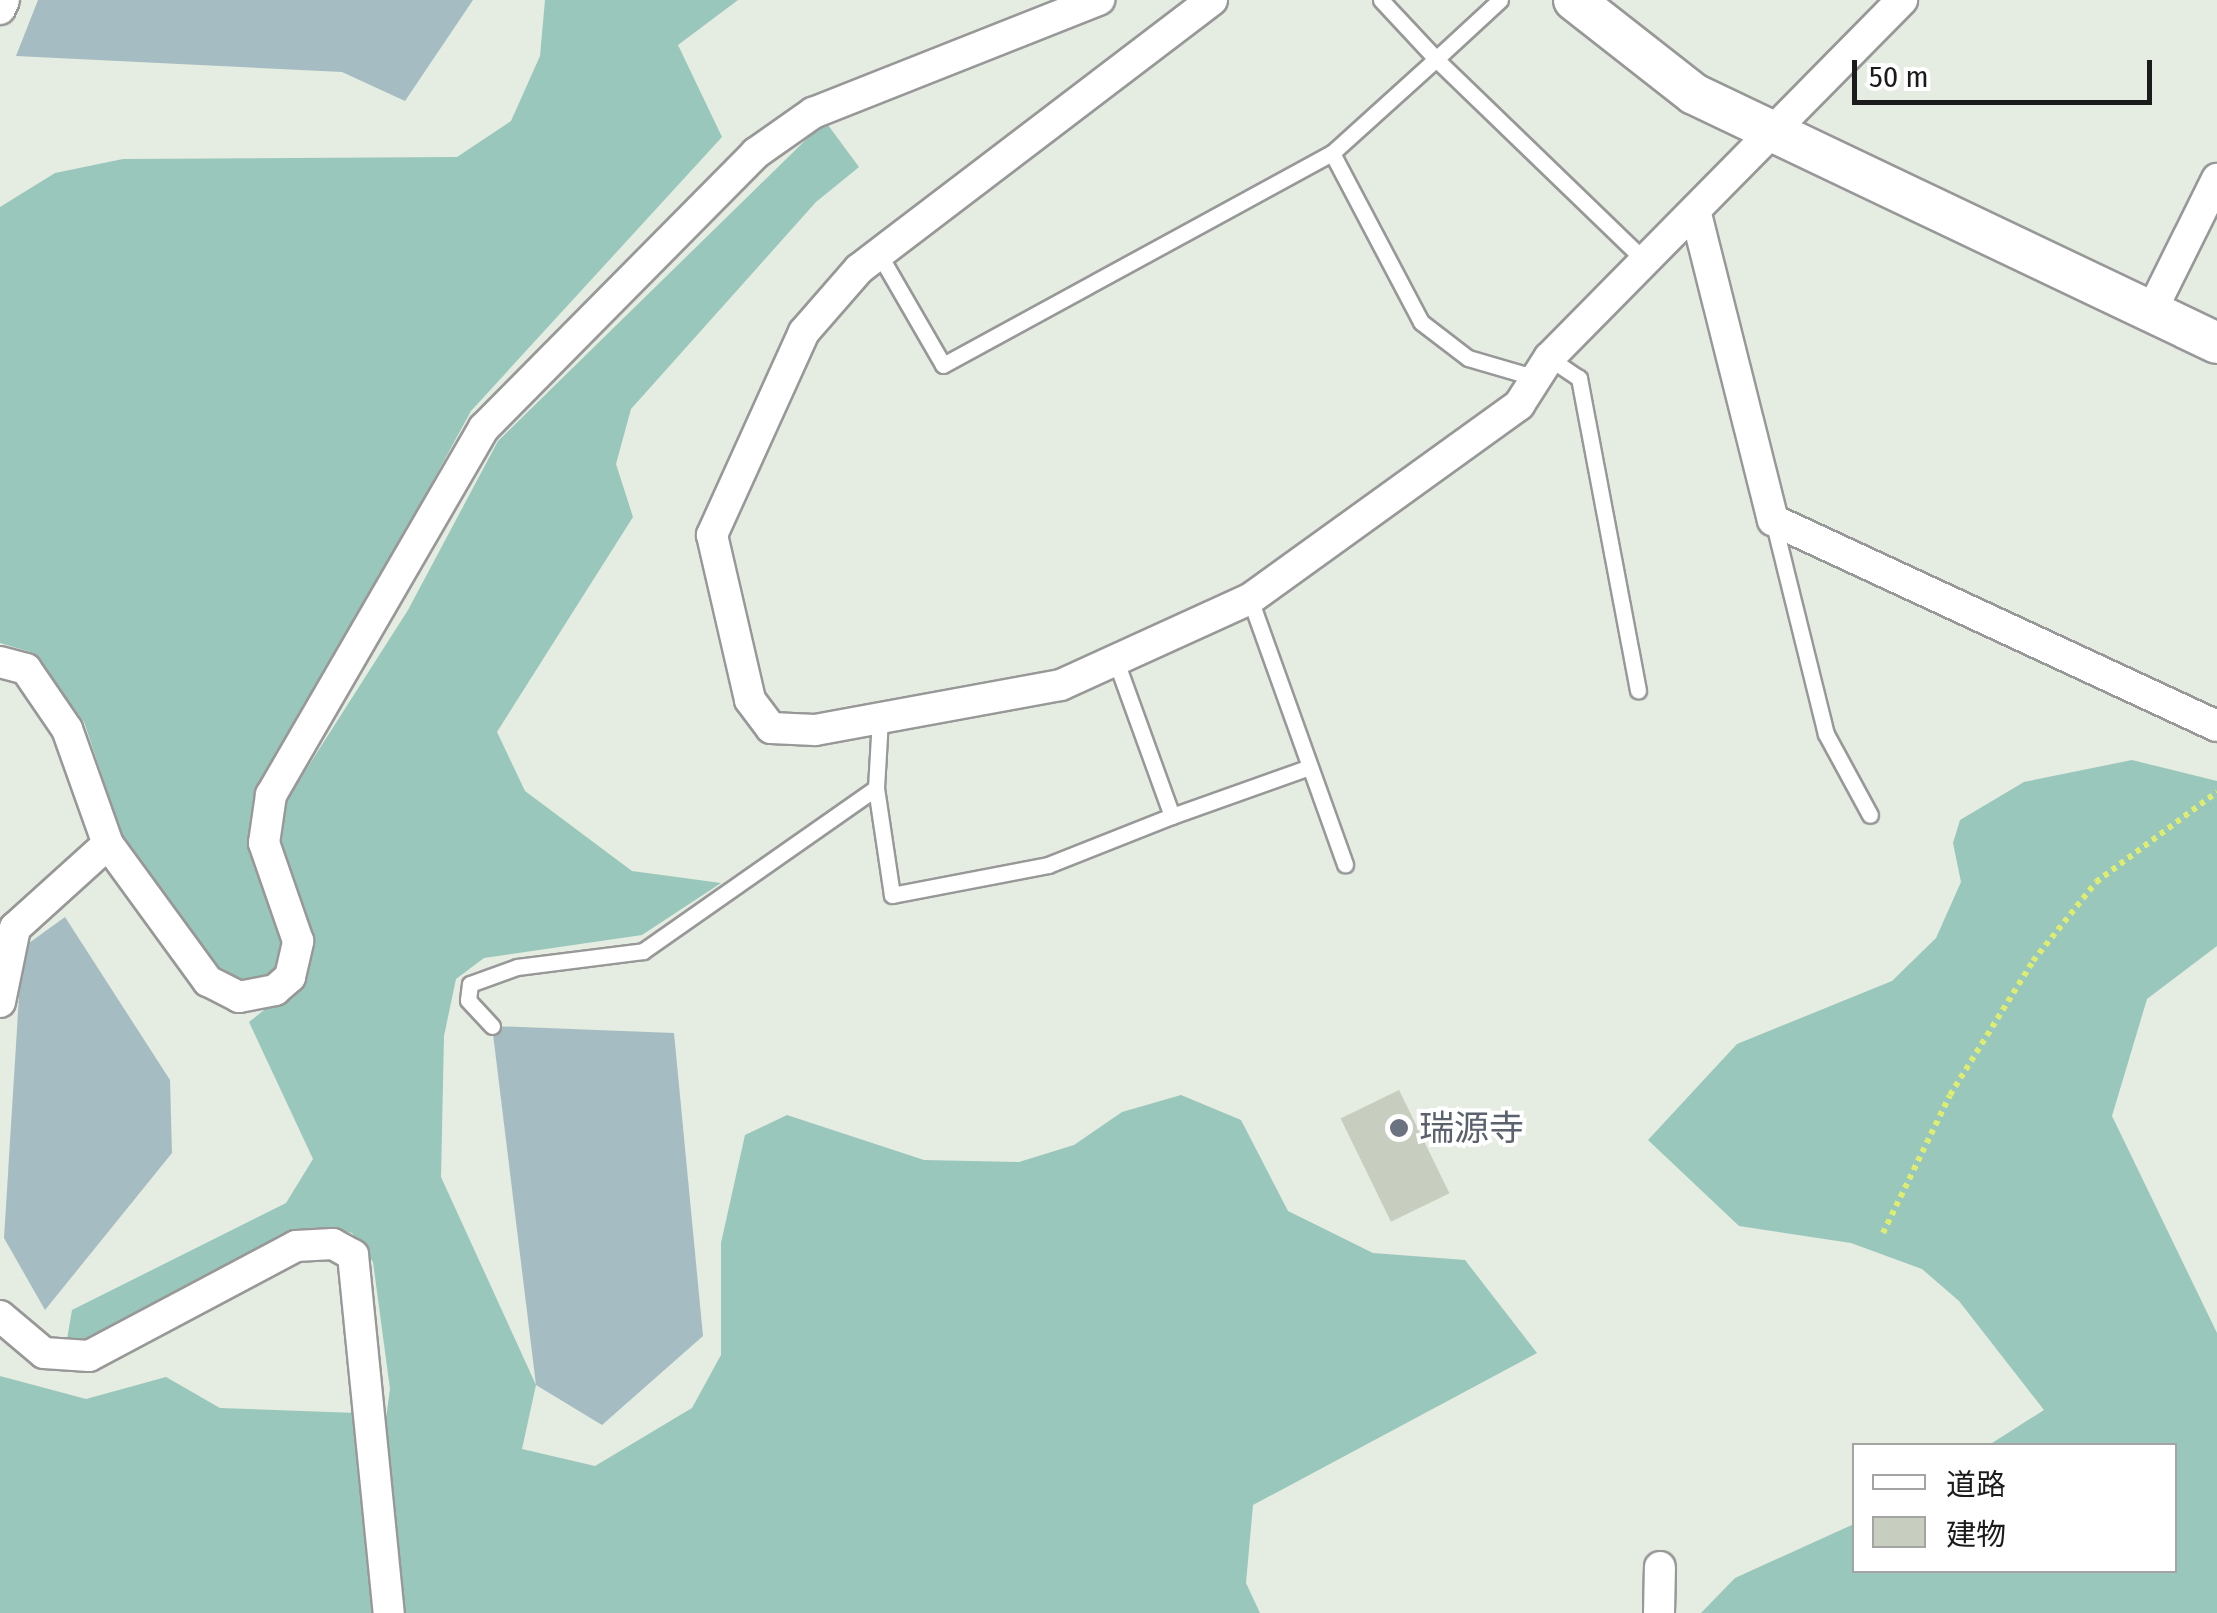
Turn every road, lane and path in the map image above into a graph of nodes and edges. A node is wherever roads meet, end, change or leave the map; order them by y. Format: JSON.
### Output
{"nodes":[{"id":1,"x":4,"y":0,"type":"edge"},
{"id":2,"x":1099,"y":0,"type":"edge"},
{"id":3,"x":1212,"y":0,"type":"edge"},
{"id":4,"x":1381,"y":0,"type":"edge"},
{"id":5,"x":1500,"y":0,"type":"edge"},
{"id":6,"x":1574,"y":0,"type":"edge"},
{"id":7,"x":1902,"y":0,"type":"edge"},
{"id":8,"x":0,"y":9,"type":"edge"},
{"id":9,"x":1436,"y":59,"type":"junction"},
{"id":10,"x":1774,"y":133,"type":"junction"},
{"id":11,"x":1332,"y":153,"type":"junction"},
{"id":12,"x":2217,"y":180,"type":"edge"},
{"id":13,"x":1696,"y":214,"type":"junction"},
{"id":14,"x":879,"y":254,"type":"junction"},
{"id":15,"x":1646,"y":262,"type":"junction"},
{"id":16,"x":2150,"y":314,"type":"junction"},
{"id":17,"x":2217,"y":343,"type":"edge"},
{"id":18,"x":1544,"y":368,"type":"junction"},
{"id":19,"x":1774,"y":520,"type":"junction"},
{"id":20,"x":1250,"y":599,"type":"junction"},
{"id":21,"x":0,"y":662,"type":"edge"},
{"id":22,"x":1117,"y":664,"type":"junction"},
{"id":23,"x":1638,"y":690,"type":"dead end"},
{"id":24,"x":880,"y":719,"type":"junction"},
{"id":25,"x":2217,"y":726,"type":"edge"},
{"id":26,"x":1307,"y":768,"type":"junction"},
{"id":27,"x":876,"y":788,"type":"junction"},
{"id":28,"x":2217,"y":792,"type":"edge"},
{"id":29,"x":1172,"y":816,"type":"junction"},
{"id":30,"x":1870,"y":816,"type":"dead end"},
{"id":31,"x":108,"y":844,"type":"junction"},
{"id":32,"x":1345,"y":865,"type":"dead end"},
{"id":33,"x":0,"y":1002,"type":"edge"},
{"id":34,"x":492,"y":1026,"type":"dead end"},
{"id":35,"x":1883,"y":1233,"type":"dead end"},
{"id":36,"x":0,"y":1316,"type":"edge"},
{"id":37,"x":1660,"y":1567,"type":"dead end"},
{"id":38,"x":389,"y":1613,"type":"edge"},
{"id":39,"x":1659,"y":1613,"type":"edge"}],
"edges":[{"from":1,"to":8,"type":"street"},
{"from":2,"to":31,"type":"street"},
{"from":3,"to":14,"type":"street"},
{"from":4,"to":9,"type":"lane"},
{"from":5,"to":9,"type":"lane"},
{"from":6,"to":10,"type":"street"},
{"from":7,"to":10,"type":"street"},
{"from":9,"to":11,"type":"lane"},
{"from":9,"to":15,"type":"lane"},
{"from":10,"to":13,"type":"street"},
{"from":10,"to":16,"type":"street"},
{"from":11,"to":14,"type":"lane"},
{"from":11,"to":18,"type":"lane"},
{"from":12,"to":16,"type":"street"},
{"from":13,"to":15,"type":"street"},
{"from":13,"to":19,"type":"street"},
{"from":14,"to":24,"type":"street"},
{"from":15,"to":18,"type":"street"},
{"from":16,"to":17,"type":"street"},
{"from":18,"to":20,"type":"street"},
{"from":18,"to":23,"type":"lane"},
{"from":19,"to":25,"type":"street"},
{"from":19,"to":30,"type":"lane"},
{"from":20,"to":22,"type":"street"},
{"from":20,"to":26,"type":"lane"},
{"from":21,"to":31,"type":"street"},
{"from":22,"to":24,"type":"street"},
{"from":22,"to":29,"type":"lane"},
{"from":24,"to":27,"type":"lane"},
{"from":26,"to":29,"type":"lane"},
{"from":26,"to":32,"type":"lane"},
{"from":27,"to":29,"type":"lane"},
{"from":27,"to":34,"type":"lane"},
{"from":28,"to":35,"type":"path"},
{"from":31,"to":33,"type":"street"},
{"from":36,"to":38,"type":"street"},
{"from":37,"to":39,"type":"street"}]}
